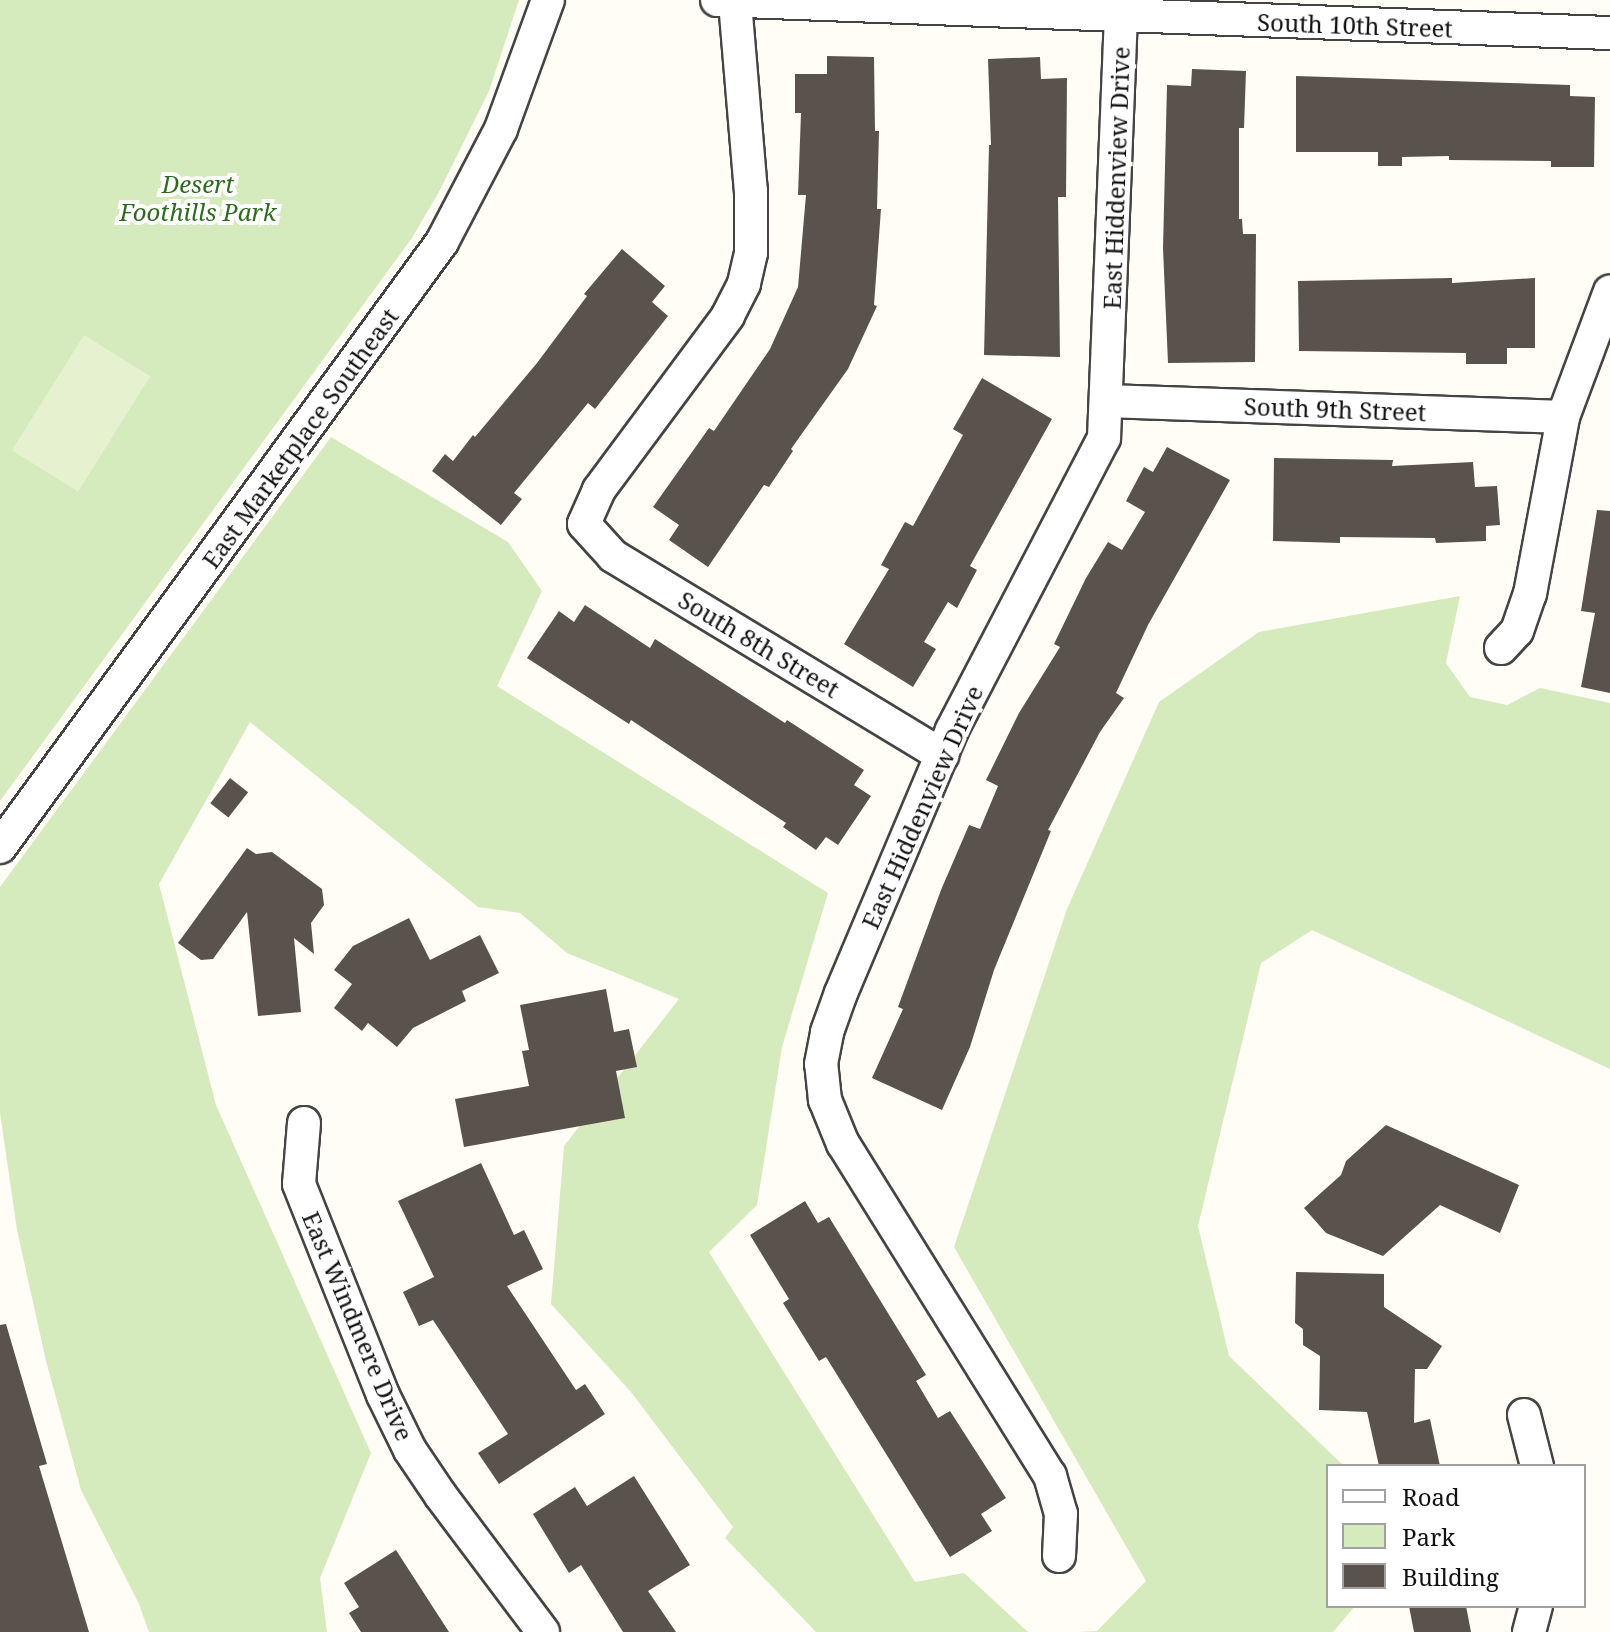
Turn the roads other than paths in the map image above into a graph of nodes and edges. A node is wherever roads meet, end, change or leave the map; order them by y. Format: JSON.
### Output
{"nodes":[{"id":1,"x":548,"y":0,"type":"edge"},
{"id":2,"x":726,"y":1,"type":"edge"},
{"id":3,"x":906,"y":2,"type":"edge"},
{"id":4,"x":1281,"y":12,"type":"edge"},
{"id":5,"x":1121,"y":16,"type":"junction"},
{"id":6,"x":1610,"y":33,"type":"edge"},
{"id":7,"x":1610,"y":291,"type":"edge"},
{"id":8,"x":1108,"y":401,"type":"junction"},
{"id":9,"x":1563,"y":417,"type":"junction"},
{"id":10,"x":1501,"y":648,"type":"dead end"},
{"id":11,"x":942,"y":755,"type":"junction"},
{"id":12,"x":0,"y":847,"type":"edge"},
{"id":13,"x":304,"y":1123,"type":"dead end"},
{"id":14,"x":1524,"y":1415,"type":"dead end"},
{"id":15,"x":1536,"y":1464,"type":"edge"},
{"id":16,"x":1059,"y":1556,"type":"dead end"},
{"id":17,"x":1535,"y":1608,"type":"edge"},
{"id":18,"x":543,"y":1632,"type":"edge"},
{"id":19,"x":1529,"y":1632,"type":"edge"}],
"edges":[{"from":1,"to":12,"type":"street","name":"East Marketplace Southeast"},
{"from":2,"to":3,"type":"street","name":"South 10th Street"},
{"from":2,"to":11,"type":"street","name":"South 8th Street"},
{"from":3,"to":5,"type":"street","name":"South 10th Street"},
{"from":4,"to":5,"type":"street","name":"South 10th Street"},
{"from":4,"to":6,"type":"street","name":"South 10th Street"},
{"from":5,"to":8,"type":"street","name":"East Hiddenview Drive"},
{"from":7,"to":9,"type":"street"},
{"from":8,"to":9,"type":"street","name":"South 9th Street"},
{"from":8,"to":11,"type":"street","name":"East Hiddenview Drive"},
{"from":9,"to":10,"type":"street"},
{"from":11,"to":16,"type":"street","name":"East Hiddenview Drive"},
{"from":13,"to":18,"type":"street","name":"East Windmere Drive"},
{"from":14,"to":15,"type":"street"},
{"from":17,"to":19,"type":"street"}]}
